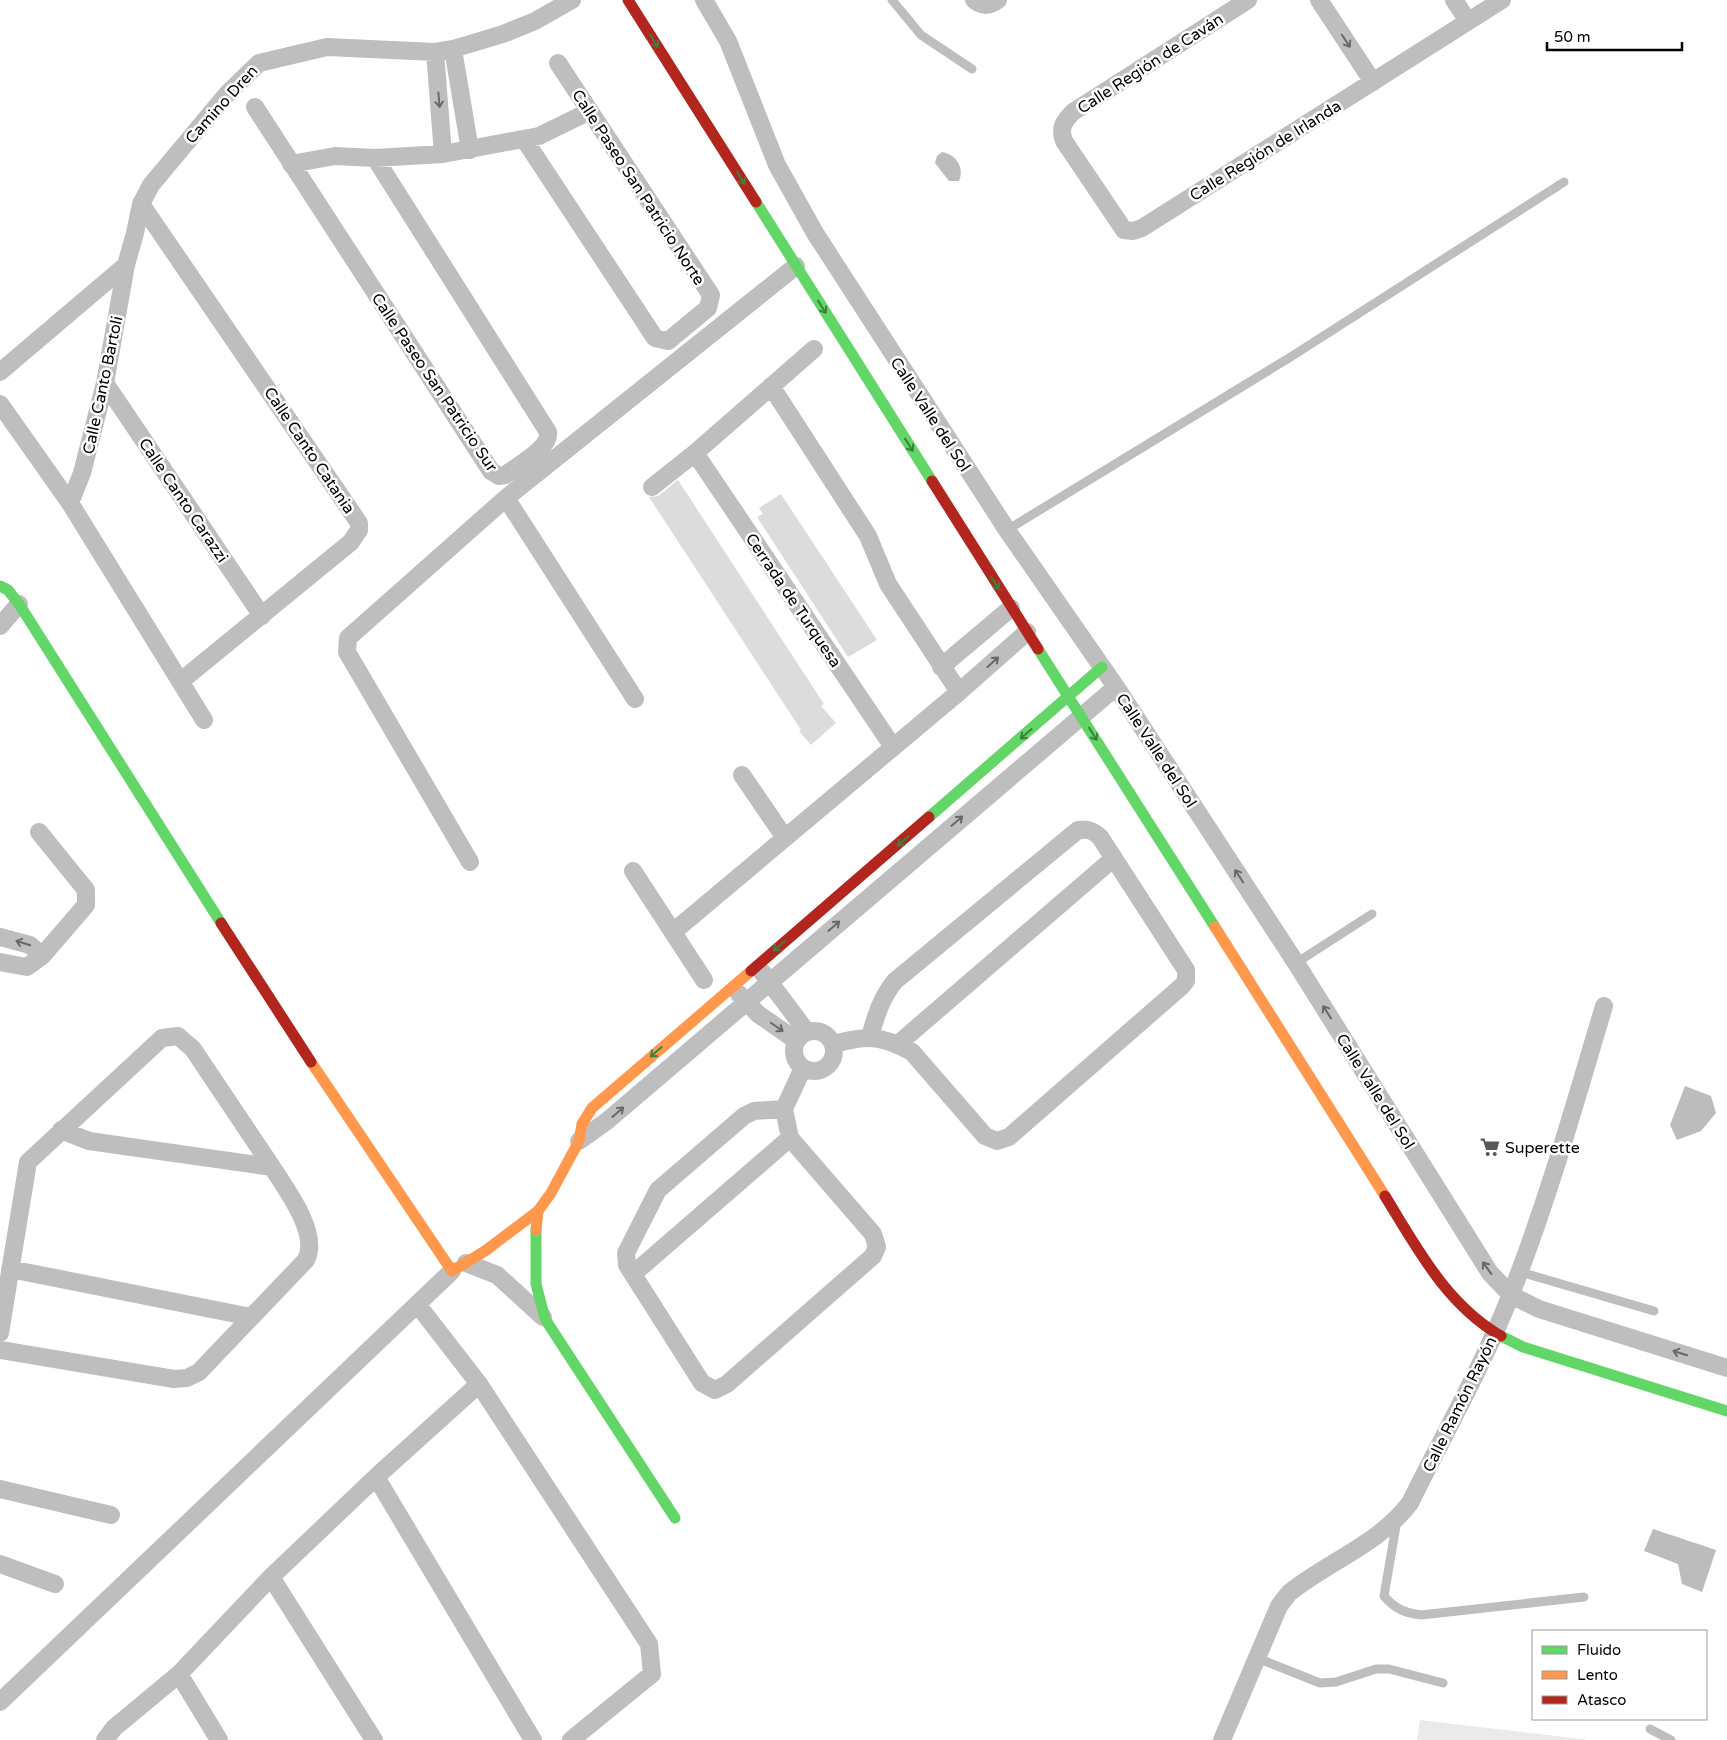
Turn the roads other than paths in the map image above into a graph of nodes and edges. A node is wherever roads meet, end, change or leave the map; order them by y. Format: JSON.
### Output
{"nodes":[{"id":1,"x":572,"y":0,"type":"edge"},
{"id":2,"x":628,"y":0,"type":"edge"},
{"id":3,"x":704,"y":0,"type":"edge"},
{"id":4,"x":892,"y":0,"type":"edge"},
{"id":5,"x":974,"y":0,"type":"edge"},
{"id":6,"x":998,"y":0,"type":"edge"},
{"id":7,"x":1248,"y":0,"type":"edge"},
{"id":8,"x":1319,"y":0,"type":"edge"},
{"id":9,"x":1454,"y":0,"type":"edge"},
{"id":10,"x":1502,"y":0,"type":"edge"},
{"id":11,"x":1468,"y":21,"type":"junction"},
{"id":12,"x":453,"y":49,"type":"junction"},
{"id":13,"x":435,"y":52,"type":"junction"},
{"id":14,"x":558,"y":63,"type":"dead end"},
{"id":15,"x":972,"y":69,"type":"dead end"},
{"id":16,"x":1373,"y":82,"type":"junction"},
{"id":17,"x":255,"y":107,"type":"dead end"},
{"id":18,"x":590,"y":111,"type":"junction"},
{"id":19,"x":1060,"y":132,"type":"joint"},
{"id":20,"x":524,"y":139,"type":"junction"},
{"id":21,"x":470,"y":150,"type":"junction"},
{"id":22,"x":443,"y":154,"type":"junction"},
{"id":23,"x":375,"y":158,"type":"junction"},
{"id":24,"x":291,"y":164,"type":"junction"},
{"id":25,"x":1564,"y":182,"type":"dead end"},
{"id":26,"x":141,"y":204,"type":"junction"},
{"id":27,"x":126,"y":264,"type":"junction"},
{"id":28,"x":796,"y":266,"type":"junction"},
{"id":29,"x":814,"y":350,"type":"dead end"},
{"id":30,"x":1,"y":370,"type":"edge"},
{"id":31,"x":105,"y":383,"type":"junction"},
{"id":32,"x":771,"y":386,"type":"junction"},
{"id":33,"x":0,"y":404,"type":"edge"},
{"id":34,"x":695,"y":452,"type":"junction"},
{"id":35,"x":652,"y":486,"type":"dead end"},
{"id":36,"x":506,"y":498,"type":"junction"},
{"id":37,"x":70,"y":503,"type":"junction"},
{"id":38,"x":1007,"y":530,"type":"junction"},
{"id":39,"x":0,"y":586,"type":"edge"},
{"id":40,"x":19,"y":604,"type":"junction"},
{"id":41,"x":1011,"y":608,"type":"junction"},
{"id":42,"x":262,"y":616,"type":"junction"},
{"id":43,"x":0,"y":626,"type":"edge"},
{"id":44,"x":1027,"y":632,"type":"junction"},
{"id":45,"x":941,"y":667,"type":"junction"},
{"id":46,"x":1102,"y":667,"type":"junction"},
{"id":47,"x":181,"y":681,"type":"junction"},
{"id":48,"x":1116,"y":687,"type":"junction"},
{"id":49,"x":959,"y":692,"type":"junction"},
{"id":50,"x":1069,"y":696,"type":"junction"},
{"id":51,"x":635,"y":699,"type":"dead end"},
{"id":52,"x":1082,"y":716,"type":"junction"},
{"id":53,"x":204,"y":720,"type":"dead end"},
{"id":54,"x":893,"y":747,"type":"junction"},
{"id":55,"x":742,"y":775,"type":"dead end"},
{"id":56,"x":39,"y":832,"type":"dead end"},
{"id":57,"x":785,"y":838,"type":"junction"},
{"id":58,"x":1114,"y":858,"type":"junction"},
{"id":59,"x":470,"y":862,"type":"dead end"},
{"id":60,"x":633,"y":871,"type":"dead end"},
{"id":61,"x":1372,"y":914,"type":"dead end"},
{"id":62,"x":673,"y":932,"type":"junction"},
{"id":63,"x":0,"y":937,"type":"edge"},
{"id":64,"x":42,"y":956,"type":"junction"},
{"id":65,"x":0,"y":962,"type":"edge"},
{"id":66,"x":1296,"y":963,"type":"junction"},
{"id":67,"x":756,"y":965,"type":"junction"},
{"id":68,"x":704,"y":980,"type":"dead end"},
{"id":69,"x":770,"y":982,"type":"junction"},
{"id":70,"x":731,"y":986,"type":"junction"},
{"id":71,"x":746,"y":1002,"type":"junction"},
{"id":72,"x":1604,"y":1006,"type":"dead end"},
{"id":73,"x":802,"y":1036,"type":"junction"},
{"id":74,"x":870,"y":1036,"type":"junction"},
{"id":75,"x":834,"y":1044,"type":"junction"},
{"id":76,"x":898,"y":1044,"type":"junction"},
{"id":77,"x":803,"y":1068,"type":"junction"},
{"id":78,"x":784,"y":1109,"type":"junction"},
{"id":79,"x":61,"y":1130,"type":"junction"},
{"id":80,"x":790,"y":1138,"type":"junction"},
{"id":81,"x":579,"y":1141,"type":"junction"},
{"id":82,"x":272,"y":1168,"type":"junction"},
{"id":83,"x":538,"y":1211,"type":"junction"},
{"id":84,"x":459,"y":1267,"type":"junction"},
{"id":85,"x":10,"y":1269,"type":"junction"},
{"id":86,"x":1520,"y":1272,"type":"junction"},
{"id":87,"x":634,"y":1274,"type":"junction"},
{"id":88,"x":1511,"y":1295,"type":"junction"},
{"id":89,"x":417,"y":1304,"type":"junction"},
{"id":90,"x":1654,"y":1311,"type":"dead end"},
{"id":91,"x":251,"y":1317,"type":"junction"},
{"id":92,"x":545,"y":1319,"type":"junction"},
{"id":93,"x":0,"y":1333,"type":"edge"},
{"id":94,"x":1495,"y":1334,"type":"junction"},
{"id":95,"x":0,"y":1350,"type":"edge"},
{"id":96,"x":1727,"y":1368,"type":"edge"},
{"id":97,"x":479,"y":1384,"type":"junction"},
{"id":98,"x":1727,"y":1412,"type":"edge"},
{"id":99,"x":376,"y":1477,"type":"junction"},
{"id":100,"x":0,"y":1490,"type":"edge"},
{"id":101,"x":111,"y":1514,"type":"dead end"},
{"id":102,"x":675,"y":1518,"type":"dead end"},
{"id":103,"x":1397,"y":1520,"type":"junction"},
{"id":104,"x":0,"y":1564,"type":"edge"},
{"id":105,"x":271,"y":1577,"type":"junction"},
{"id":106,"x":54,"y":1584,"type":"dead end"},
{"id":107,"x":1584,"y":1597,"type":"dead end"},
{"id":108,"x":1257,"y":1658,"type":"junction"},
{"id":109,"x":179,"y":1674,"type":"junction"},
{"id":110,"x":1444,"y":1683,"type":"dead end"},
{"id":111,"x":0,"y":1702,"type":"edge"},
{"id":112,"x":1650,"y":1729,"type":"dead end"},
{"id":113,"x":105,"y":1740,"type":"edge"},
{"id":114,"x":220,"y":1740,"type":"edge"},
{"id":115,"x":374,"y":1740,"type":"edge"},
{"id":116,"x":533,"y":1740,"type":"edge"},
{"id":117,"x":571,"y":1740,"type":"edge"},
{"id":118,"x":1222,"y":1740,"type":"edge"},
{"id":119,"x":1671,"y":1740,"type":"edge"}],
"edges":[{"from":1,"to":12,"type":"street","name":"Camino Dren"},
{"from":2,"to":28,"type":"street","one_way":true},
{"from":3,"to":38,"type":"street","name":"Calle Valle del Sol"},
{"from":4,"to":15,"type":"lane"},
{"from":5,"to":6,"type":"street"},
{"from":7,"to":19,"type":"street","name":"Calle Región de Caván"},
{"from":8,"to":16,"type":"street","one_way":true},
{"from":9,"to":11,"type":"street"},
{"from":10,"to":11,"type":"street","name":"Calle Región de Irlanda"},
{"from":11,"to":16,"type":"street","name":"Calle Región de Irlanda"},
{"from":12,"to":13,"type":"street","name":"Camino Dren"},
{"from":12,"to":21,"type":"street"},
{"from":13,"to":22,"type":"street","one_way":true},
{"from":13,"to":26,"type":"street","name":"Camino Dren"},
{"from":14,"to":18,"type":"street","name":"Calle Paseo San Patricio Norte"},
{"from":16,"to":19,"type":"street","name":"Calle Región de Irlanda"},
{"from":17,"to":24,"type":"street","name":"Calle Paseo San Patricio Sur"},
{"from":18,"to":20,"type":"street"},
{"from":18,"to":20,"type":"street","name":"Calle Paseo San Patricio Norte"},
{"from":20,"to":21,"type":"street"},
{"from":21,"to":22,"type":"street"},
{"from":22,"to":23,"type":"street"},
{"from":23,"to":24,"type":"street"},
{"from":23,"to":24,"type":"street","name":"Calle Paseo San Patricio Sur"},
{"from":25,"to":38,"type":"lane"},
{"from":26,"to":27,"type":"street","name":"Camino Dren"},
{"from":26,"to":42,"type":"street","name":"Calle Canto Catania"},
{"from":27,"to":30,"type":"street"},
{"from":27,"to":31,"type":"street","name":"Calle Canto Bartoli"},
{"from":28,"to":36,"type":"street"},
{"from":28,"to":41,"type":"street","one_way":true},
{"from":29,"to":32,"type":"street"},
{"from":31,"to":37,"type":"street","name":"Calle Canto Bartoli"},
{"from":31,"to":42,"type":"street","name":"Calle Canto Carazzi"},
{"from":32,"to":34,"type":"street"},
{"from":32,"to":45,"type":"street"},
{"from":33,"to":37,"type":"street"},
{"from":34,"to":35,"type":"street"},
{"from":34,"to":54,"type":"street","name":"Cerrada de Turquesa"},
{"from":36,"to":51,"type":"street"},
{"from":36,"to":59,"type":"street"},
{"from":37,"to":47,"type":"street"},
{"from":38,"to":46,"type":"street","name":"Calle Valle del Sol"},
{"from":39,"to":40,"type":"street"},
{"from":40,"to":43,"type":"street"},
{"from":40,"to":84,"type":"street"},
{"from":41,"to":44,"type":"street"},
{"from":41,"to":45,"type":"street"},
{"from":42,"to":47,"type":"street","name":"Calle Canto Catania"},
{"from":49,"to":44,"type":"street","one_way":true},
{"from":44,"to":50,"type":"street"},
{"from":45,"to":49,"type":"street"},
{"from":46,"to":48,"type":"street","name":"Calle Valle del Sol"},
{"from":46,"to":50,"type":"street"},
{"from":47,"to":53,"type":"street"},
{"from":48,"to":52,"type":"street"},
{"from":66,"to":48,"type":"street","name":"Calle Valle del Sol","one_way":true},
{"from":49,"to":54,"type":"street"},
{"from":50,"to":52,"type":"street"},
{"from":50,"to":67,"type":"street","one_way":true},
{"from":69,"to":52,"type":"street","one_way":true},
{"from":52,"to":94,"type":"street","one_way":true},
{"from":54,"to":57,"type":"street"},
{"from":55,"to":57,"type":"street"},
{"from":56,"to":64,"type":"street"},
{"from":57,"to":62,"type":"street"},
{"from":58,"to":74,"type":"street"},
{"from":58,"to":76,"type":"street"},
{"from":58,"to":76,"type":"street"},
{"from":60,"to":62,"type":"street"},
{"from":61,"to":66,"type":"lane"},
{"from":62,"to":68,"type":"street"},
{"from":64,"to":63,"type":"street","one_way":true},
{"from":64,"to":65,"type":"street"},
{"from":88,"to":66,"type":"street","name":"Calle Valle del Sol","one_way":true},
{"from":67,"to":69,"type":"street"},
{"from":67,"to":70,"type":"street"},
{"from":69,"to":71,"type":"street"},
{"from":69,"to":73,"type":"street"},
{"from":70,"to":71,"type":"street"},
{"from":70,"to":81,"type":"street","one_way":true},
{"from":71,"to":73,"type":"street","one_way":true},
{"from":81,"to":71,"type":"street","one_way":true},
{"from":72,"to":86,"type":"street","name":"Calle Ramón Rayón"},
{"from":73,"to":75,"type":"street"},
{"from":73,"to":77,"type":"street"},
{"from":74,"to":75,"type":"street"},
{"from":74,"to":76,"type":"street"},
{"from":75,"to":77,"type":"street"},
{"from":77,"to":78,"type":"street"},
{"from":78,"to":80,"type":"street"},
{"from":78,"to":87,"type":"street"},
{"from":79,"to":82,"type":"street"},
{"from":79,"to":82,"type":"street"},
{"from":79,"to":85,"type":"street"},
{"from":80,"to":87,"type":"street"},
{"from":80,"to":87,"type":"street"},
{"from":81,"to":83,"type":"street"},
{"from":82,"to":91,"type":"street"},
{"from":83,"to":84,"type":"street"},
{"from":83,"to":92,"type":"street"},
{"from":84,"to":89,"type":"street"},
{"from":84,"to":92,"type":"street"},
{"from":85,"to":91,"type":"street"},
{"from":85,"to":93,"type":"street"},
{"from":86,"to":88,"type":"street","name":"Calle Ramón Rayón"},
{"from":86,"to":90,"type":"lane"},
{"from":88,"to":94,"type":"street","name":"Calle Ramón Rayón"},
{"from":96,"to":88,"type":"street","name":"Calle Valle del Sol","one_way":true},
{"from":89,"to":97,"type":"street"},
{"from":89,"to":111,"type":"street"},
{"from":91,"to":95,"type":"street"},
{"from":92,"to":102,"type":"street"},
{"from":94,"to":98,"type":"street"},
{"from":94,"to":103,"type":"street","name":"Calle Ramón Rayón"},
{"from":97,"to":99,"type":"street"},
{"from":97,"to":117,"type":"street"},
{"from":99,"to":105,"type":"street"},
{"from":99,"to":116,"type":"street"},
{"from":100,"to":101,"type":"street"},
{"from":103,"to":107,"type":"lane"},
{"from":103,"to":108,"type":"street","name":"Calle Ramón Rayón"},
{"from":104,"to":106,"type":"street"},
{"from":105,"to":109,"type":"street"},
{"from":105,"to":115,"type":"street"},
{"from":108,"to":110,"type":"lane"},
{"from":108,"to":118,"type":"street","name":"Calle Ramón Rayón"},
{"from":109,"to":113,"type":"street"},
{"from":109,"to":114,"type":"street"},
{"from":112,"to":119,"type":"lane"}]}
